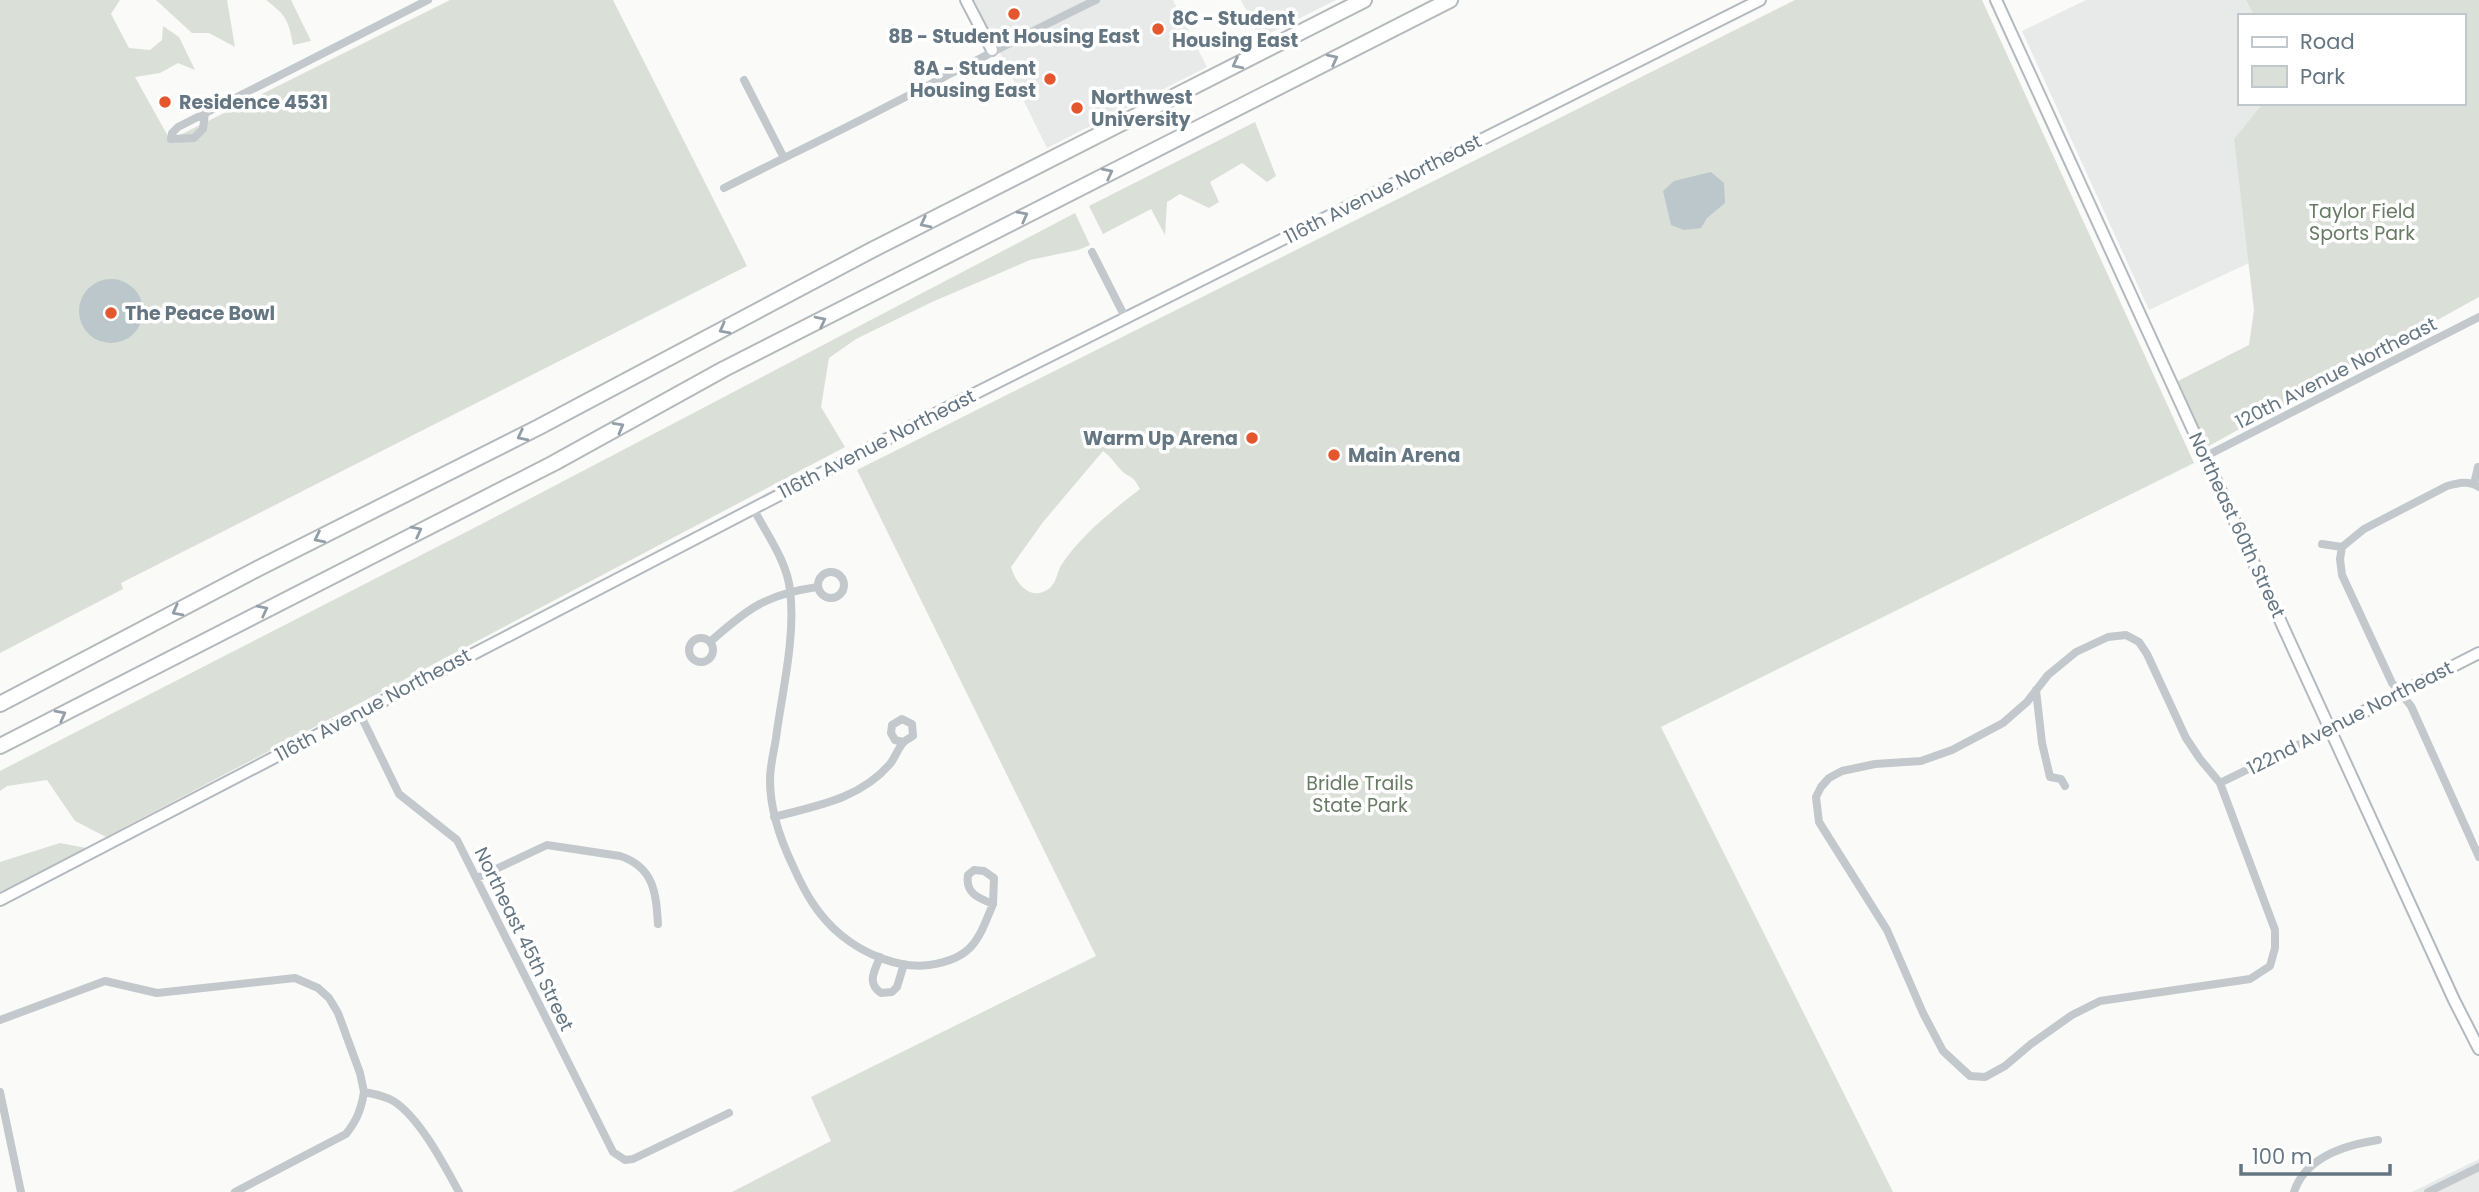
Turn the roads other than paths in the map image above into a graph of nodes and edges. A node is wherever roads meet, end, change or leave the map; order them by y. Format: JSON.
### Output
{"nodes":[{"id":1,"x":428,"y":0,"type":"edge"},
{"id":2,"x":966,"y":0,"type":"edge"},
{"id":3,"x":1096,"y":0,"type":"edge"},
{"id":4,"x":1364,"y":0,"type":"edge"},
{"id":5,"x":1450,"y":0,"type":"edge"},
{"id":6,"x":1760,"y":0,"type":"edge"},
{"id":7,"x":1996,"y":0,"type":"edge"},
{"id":8,"x":992,"y":50,"type":"junction"},
{"id":9,"x":744,"y":80,"type":"dead end"},
{"id":10,"x":205,"y":113,"type":"dead end"},
{"id":11,"x":784,"y":158,"type":"junction"},
{"id":12,"x":724,"y":188,"type":"dead end"},
{"id":13,"x":1092,"y":252,"type":"dead end"},
{"id":14,"x":2479,"y":317,"type":"edge"},
{"id":15,"x":1126,"y":319,"type":"junction"},
{"id":16,"x":2206,"y":456,"type":"junction"},
{"id":17,"x":2479,"y":467,"type":"edge"},
{"id":18,"x":2477,"y":485,"type":"edge"},
{"id":19,"x":753,"y":508,"type":"junction"},
{"id":20,"x":2322,"y":544,"type":"dead end"},
{"id":21,"x":2342,"y":547,"type":"junction"},
{"id":22,"x":818,"y":587,"type":"dead end"},
{"id":23,"x":790,"y":591,"type":"junction"},
{"id":24,"x":710,"y":642,"type":"dead end"},
{"id":25,"x":2479,"y":653,"type":"edge"},
{"id":26,"x":2036,"y":690,"type":"junction"},
{"id":27,"x":2400,"y":692,"type":"junction"},
{"id":28,"x":0,"y":704,"type":"edge"},
{"id":29,"x":359,"y":712,"type":"junction"},
{"id":30,"x":2330,"y":729,"type":"junction"},
{"id":31,"x":903,"y":742,"type":"dead end"},
{"id":32,"x":0,"y":746,"type":"edge"},
{"id":33,"x":2220,"y":783,"type":"junction"},
{"id":34,"x":2065,"y":786,"type":"dead end"},
{"id":35,"x":774,"y":817,"type":"junction"},
{"id":36,"x":2479,"y":856,"type":"edge"},
{"id":37,"x":477,"y":878,"type":"junction"},
{"id":38,"x":0,"y":900,"type":"edge"},
{"id":39,"x":993,"y":904,"type":"junction"},
{"id":40,"x":658,"y":924,"type":"dead end"},
{"id":41,"x":880,"y":957,"type":"junction"},
{"id":42,"x":904,"y":964,"type":"junction"},
{"id":43,"x":0,"y":1020,"type":"edge"},
{"id":44,"x":2479,"y":1049,"type":"edge"},
{"id":45,"x":0,"y":1092,"type":"edge"},
{"id":46,"x":364,"y":1092,"type":"junction"},
{"id":47,"x":729,"y":1113,"type":"dead end"},
{"id":48,"x":2378,"y":1140,"type":"dead end"},
{"id":49,"x":2479,"y":1167,"type":"edge"},
{"id":50,"x":21,"y":1192,"type":"edge"},
{"id":51,"x":234,"y":1192,"type":"edge"},
{"id":52,"x":459,"y":1192,"type":"edge"},
{"id":53,"x":2294,"y":1192,"type":"edge"},
{"id":54,"x":2428,"y":1192,"type":"edge"}],
"edges":[{"from":1,"to":10,"type":"street"},
{"from":2,"to":8,"type":"street"},
{"from":3,"to":8,"type":"street"},
{"from":4,"to":28,"type":"highway","one_way":true},
{"from":32,"to":5,"type":"highway","one_way":true},
{"from":6,"to":15,"type":"street","name":"116th Avenue Northeast"},
{"from":7,"to":16,"type":"street","name":"Northeast 60th Street"},
{"from":8,"to":11,"type":"street"},
{"from":9,"to":11,"type":"street"},
{"from":11,"to":12,"type":"street"},
{"from":13,"to":15,"type":"street"},
{"from":14,"to":16,"type":"street","name":"120th Avenue Northeast"},
{"from":15,"to":19,"type":"street","name":"116th Avenue Northeast"},
{"from":16,"to":30,"type":"street","name":"Northeast 60th Street"},
{"from":17,"to":18,"type":"street"},
{"from":18,"to":21,"type":"street"},
{"from":19,"to":23,"type":"street"},
{"from":19,"to":29,"type":"street","name":"116th Avenue Northeast"},
{"from":20,"to":21,"type":"street"},
{"from":21,"to":27,"type":"street"},
{"from":22,"to":23,"type":"street"},
{"from":23,"to":24,"type":"street"},
{"from":23,"to":35,"type":"street"},
{"from":25,"to":27,"type":"street","name":"122nd Avenue Northeast"},
{"from":26,"to":33,"type":"street"},
{"from":26,"to":33,"type":"street"},
{"from":26,"to":34,"type":"street"},
{"from":27,"to":30,"type":"street","name":"122nd Avenue Northeast"},
{"from":27,"to":36,"type":"street"},
{"from":29,"to":37,"type":"street","name":"Northeast 45th Street"},
{"from":29,"to":38,"type":"street","name":"116th Avenue Northeast"},
{"from":30,"to":33,"type":"street","name":"122nd Avenue Northeast"},
{"from":30,"to":44,"type":"street","name":"Northeast 60th Street"},
{"from":31,"to":35,"type":"street"},
{"from":35,"to":41,"type":"street"},
{"from":37,"to":40,"type":"street"},
{"from":37,"to":47,"type":"street","name":"Northeast 45th Street"},
{"from":39,"to":39,"type":"street"},
{"from":39,"to":42,"type":"street"},
{"from":41,"to":42,"type":"street"},
{"from":41,"to":42,"type":"street"},
{"from":43,"to":46,"type":"street"},
{"from":45,"to":50,"type":"street"},
{"from":46,"to":51,"type":"street"},
{"from":46,"to":52,"type":"street"},
{"from":48,"to":53,"type":"street"},
{"from":49,"to":54,"type":"street"}]}
